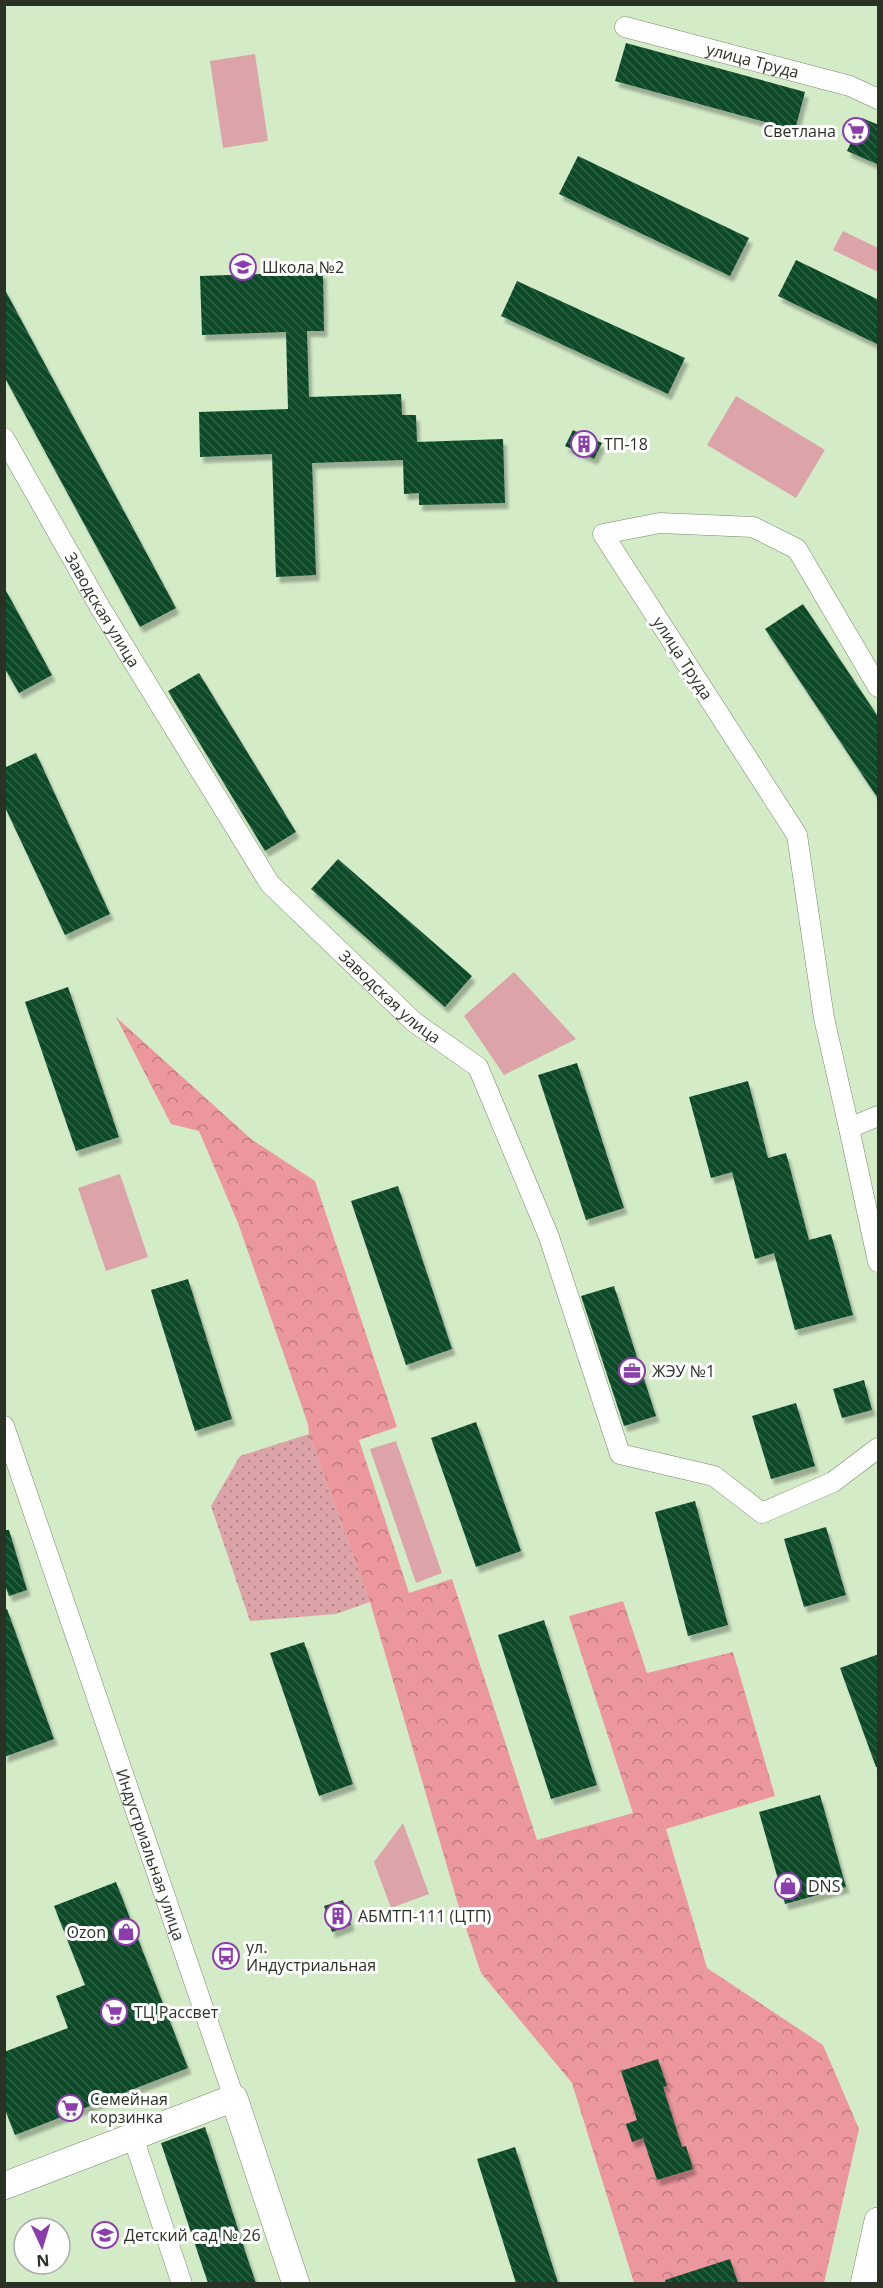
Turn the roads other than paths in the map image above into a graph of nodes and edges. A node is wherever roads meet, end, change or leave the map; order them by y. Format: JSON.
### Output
{"nodes":[{"id":1,"x":625,"y":27,"type":"dead end"},
{"id":2,"x":879,"y":99,"type":"edge"},
{"id":3,"x":4,"y":438,"type":"edge"},
{"id":4,"x":879,"y":687,"type":"edge"},
{"id":5,"x":879,"y":1116,"type":"edge"},
{"id":6,"x":849,"y":1128,"type":"junction"},
{"id":7,"x":879,"y":1262,"type":"edge"},
{"id":8,"x":4,"y":1426,"type":"edge"},
{"id":9,"x":879,"y":1448,"type":"edge"},
{"id":10,"x":234,"y":2098,"type":"junction"},
{"id":11,"x":133,"y":2137,"type":"junction"},
{"id":12,"x":4,"y":2186,"type":"edge"},
{"id":13,"x":879,"y":2221,"type":"edge"},
{"id":14,"x":182,"y":2283,"type":"edge"},
{"id":15,"x":296,"y":2283,"type":"edge"},
{"id":16,"x":864,"y":2283,"type":"edge"}],
"edges":[{"from":1,"to":2,"type":"street","name":"улица Труда"},
{"from":3,"to":9,"type":"street","name":"Заводская улица"},
{"from":4,"to":6,"type":"street","name":"улица Труда"},
{"from":5,"to":6,"type":"street"},
{"from":6,"to":7,"type":"street"},
{"from":8,"to":10,"type":"street","name":"Индустриальная улица"},
{"from":10,"to":11,"type":"street"},
{"from":10,"to":15,"type":"street","name":"Индустриальная улица"},
{"from":11,"to":12,"type":"street"},
{"from":11,"to":14,"type":"street"},
{"from":13,"to":16,"type":"street"}]}
